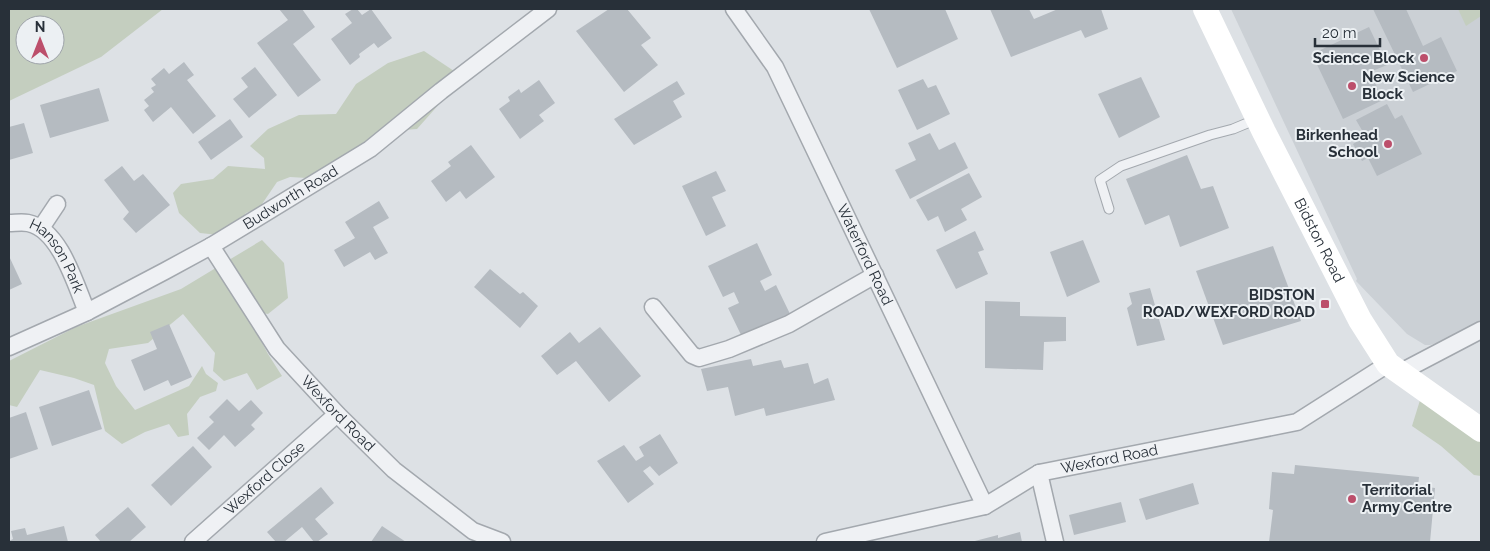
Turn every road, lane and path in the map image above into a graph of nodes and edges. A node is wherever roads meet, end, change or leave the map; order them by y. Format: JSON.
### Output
{"nodes":[{"id":1,"x":548,"y":9,"type":"edge"},
{"id":2,"x":734,"y":9,"type":"edge"},
{"id":3,"x":1205,"y":9,"type":"edge"},
{"id":4,"x":1258,"y":119,"type":"junction"},
{"id":5,"x":57,"y":204,"type":"dead end"},
{"id":6,"x":1109,"y":208,"type":"dead end"},
{"id":7,"x":9,"y":223,"type":"edge"},
{"id":8,"x":41,"y":228,"type":"junction"},
{"id":9,"x":211,"y":246,"type":"junction"},
{"id":10,"x":875,"y":275,"type":"junction"},
{"id":11,"x":653,"y":307,"type":"dead end"},
{"id":12,"x":86,"y":312,"type":"junction"},
{"id":13,"x":1481,"y":330,"type":"edge"},
{"id":14,"x":9,"y":347,"type":"edge"},
{"id":15,"x":1393,"y":369,"type":"junction"},
{"id":16,"x":337,"y":414,"type":"junction"},
{"id":17,"x":1481,"y":430,"type":"edge"},
{"id":18,"x":1038,"y":473,"type":"junction"},
{"id":19,"x":985,"y":506,"type":"junction"},
{"id":20,"x":469,"y":537,"type":"edge"},
{"id":21,"x":872,"y":537,"type":"edge"},
{"id":22,"x":193,"y":542,"type":"edge"},
{"id":23,"x":502,"y":542,"type":"edge"},
{"id":24,"x":825,"y":542,"type":"edge"},
{"id":25,"x":1055,"y":542,"type":"edge"}],
"edges":[{"from":1,"to":9,"type":"street","name":"Budworth Road"},
{"from":2,"to":10,"type":"street","name":"Waterford Road"},
{"from":3,"to":4,"type":"main road","name":"Bidston Road"},
{"from":4,"to":6,"type":"lane"},
{"from":4,"to":15,"type":"main road","name":"Bidston Road"},
{"from":5,"to":8,"type":"street"},
{"from":7,"to":8,"type":"street","name":"Hanson Park"},
{"from":8,"to":12,"type":"street","name":"Hanson Park"},
{"from":9,"to":12,"type":"street","name":"Budworth Road"},
{"from":9,"to":16,"type":"street","name":"Wexford Road"},
{"from":10,"to":11,"type":"street"},
{"from":10,"to":19,"type":"street","name":"Waterford Road"},
{"from":12,"to":14,"type":"street","name":"Budworth Road"},
{"from":13,"to":15,"type":"street","name":"Wexford Road"},
{"from":15,"to":17,"type":"main road","name":"Bidston Road"},
{"from":15,"to":18,"type":"street","name":"Wexford Road"},
{"from":16,"to":20,"type":"street","name":"Wexford Road"},
{"from":16,"to":22,"type":"street","name":"Wexford Close"},
{"from":18,"to":19,"type":"street","name":"Wexford Road"},
{"from":18,"to":25,"type":"street"},
{"from":19,"to":21,"type":"street","name":"Wexford Road"},
{"from":20,"to":23,"type":"street","name":"Wexford Road"},
{"from":21,"to":24,"type":"street","name":"Wexford Road"}]}
